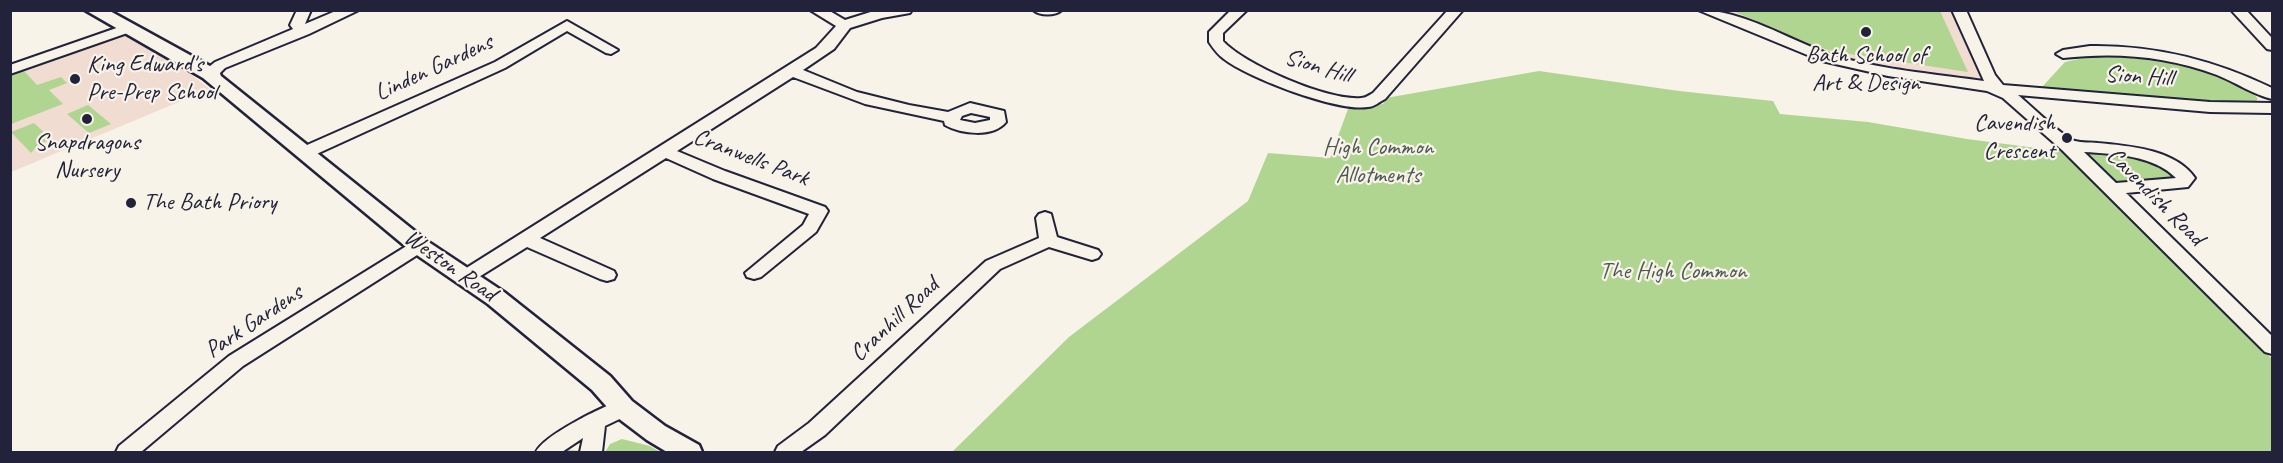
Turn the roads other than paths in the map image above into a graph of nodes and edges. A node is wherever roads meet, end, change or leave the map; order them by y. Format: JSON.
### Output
{"nodes":[{"id":1,"x":94,"y":10,"type":"edge"},
{"id":2,"x":304,"y":10,"type":"edge"},
{"id":3,"x":352,"y":10,"type":"edge"},
{"id":4,"x":817,"y":10,"type":"edge"},
{"id":5,"x":905,"y":10,"type":"edge"},
{"id":6,"x":1040,"y":10,"type":"edge"},
{"id":7,"x":1055,"y":10,"type":"edge"},
{"id":8,"x":1240,"y":10,"type":"edge"},
{"id":9,"x":1456,"y":10,"type":"edge"},
{"id":10,"x":1705,"y":10,"type":"edge"},
{"id":11,"x":1959,"y":10,"type":"edge"},
{"id":12,"x":2238,"y":10,"type":"edge"},
{"id":13,"x":844,"y":25,"type":"junction"},
{"id":14,"x":128,"y":28,"type":"junction"},
{"id":15,"x":304,"y":31,"type":"junction"},
{"id":16,"x":2272,"y":46,"type":"edge"},
{"id":17,"x":611,"y":50,"type":"dead end"},
{"id":18,"x":2063,"y":54,"type":"dead end"},
{"id":19,"x":10,"y":70,"type":"edge"},
{"id":20,"x":792,"y":71,"type":"junction"},
{"id":21,"x":212,"y":77,"type":"junction"},
{"id":22,"x":2001,"y":90,"type":"junction"},
{"id":23,"x":2272,"y":94,"type":"edge"},
{"id":24,"x":2272,"y":108,"type":"edge"},
{"id":25,"x":952,"y":117,"type":"dead end"},
{"id":26,"x":2068,"y":146,"type":"junction"},
{"id":27,"x":664,"y":152,"type":"junction"},
{"id":28,"x":304,"y":153,"type":"junction"},
{"id":29,"x":2113,"y":189,"type":"junction"},
{"id":30,"x":1045,"y":218,"type":"dead end"},
{"id":31,"x":525,"y":239,"type":"junction"},
{"id":32,"x":1048,"y":241,"type":"junction"},
{"id":33,"x":419,"y":246,"type":"junction"},
{"id":34,"x":1092,"y":254,"type":"dead end"},
{"id":35,"x":754,"y":273,"type":"dead end"},
{"id":36,"x":607,"y":275,"type":"dead end"},
{"id":37,"x":467,"y":276,"type":"junction"},
{"id":38,"x":2272,"y":347,"type":"edge"},
{"id":39,"x":623,"y":408,"type":"junction"},
{"id":40,"x":594,"y":423,"type":"junction"},
{"id":41,"x":127,"y":453,"type":"edge"},
{"id":42,"x":547,"y":453,"type":"edge"},
{"id":43,"x":591,"y":453,"type":"edge"},
{"id":44,"x":689,"y":453,"type":"edge"},
{"id":45,"x":786,"y":453,"type":"edge"}],
"edges":[{"from":1,"to":14,"type":"street","name":"Weston Road"},
{"from":2,"to":15,"type":"street"},
{"from":3,"to":15,"type":"street"},
{"from":4,"to":13,"type":"street"},
{"from":5,"to":13,"type":"street"},
{"from":6,"to":7,"type":"street"},
{"from":8,"to":9,"type":"street","name":"Sion Hill"},
{"from":10,"to":22,"type":"street","name":"Sion Hill"},
{"from":11,"to":22,"type":"street"},
{"from":12,"to":16,"type":"street"},
{"from":13,"to":20,"type":"street","name":"Cranwells Park"},
{"from":14,"to":19,"type":"street"},
{"from":14,"to":21,"type":"street","name":"Weston Road"},
{"from":15,"to":21,"type":"street"},
{"from":17,"to":28,"type":"street","name":"Linden Gardens"},
{"from":18,"to":23,"type":"street"},
{"from":20,"to":25,"type":"street"},
{"from":20,"to":27,"type":"street","name":"Cranwells Park"},
{"from":21,"to":28,"type":"street","name":"Weston Road"},
{"from":22,"to":24,"type":"street","name":"Sion Hill"},
{"from":22,"to":26,"type":"street","name":"Cavendish Road"},
{"from":26,"to":29,"type":"street","name":"Cavendish Road"},
{"from":26,"to":29,"type":"street"},
{"from":27,"to":31,"type":"street","name":"Cranwells Park"},
{"from":27,"to":35,"type":"street","name":"Cranwells Park"},
{"from":28,"to":33,"type":"street","name":"Weston Road"},
{"from":29,"to":38,"type":"street","name":"Cavendish Road"},
{"from":30,"to":32,"type":"street"},
{"from":31,"to":36,"type":"street"},
{"from":31,"to":37,"type":"street","name":"Cranwells Park"},
{"from":32,"to":34,"type":"street"},
{"from":32,"to":45,"type":"street","name":"Cranhill Road"},
{"from":33,"to":37,"type":"street","name":"Weston Road"},
{"from":33,"to":41,"type":"street","name":"Park Gardens"},
{"from":37,"to":39,"type":"street","name":"Weston Road"},
{"from":39,"to":40,"type":"street"},
{"from":39,"to":44,"type":"street","name":"Weston Road"},
{"from":40,"to":42,"type":"street"},
{"from":40,"to":43,"type":"street"}]}
